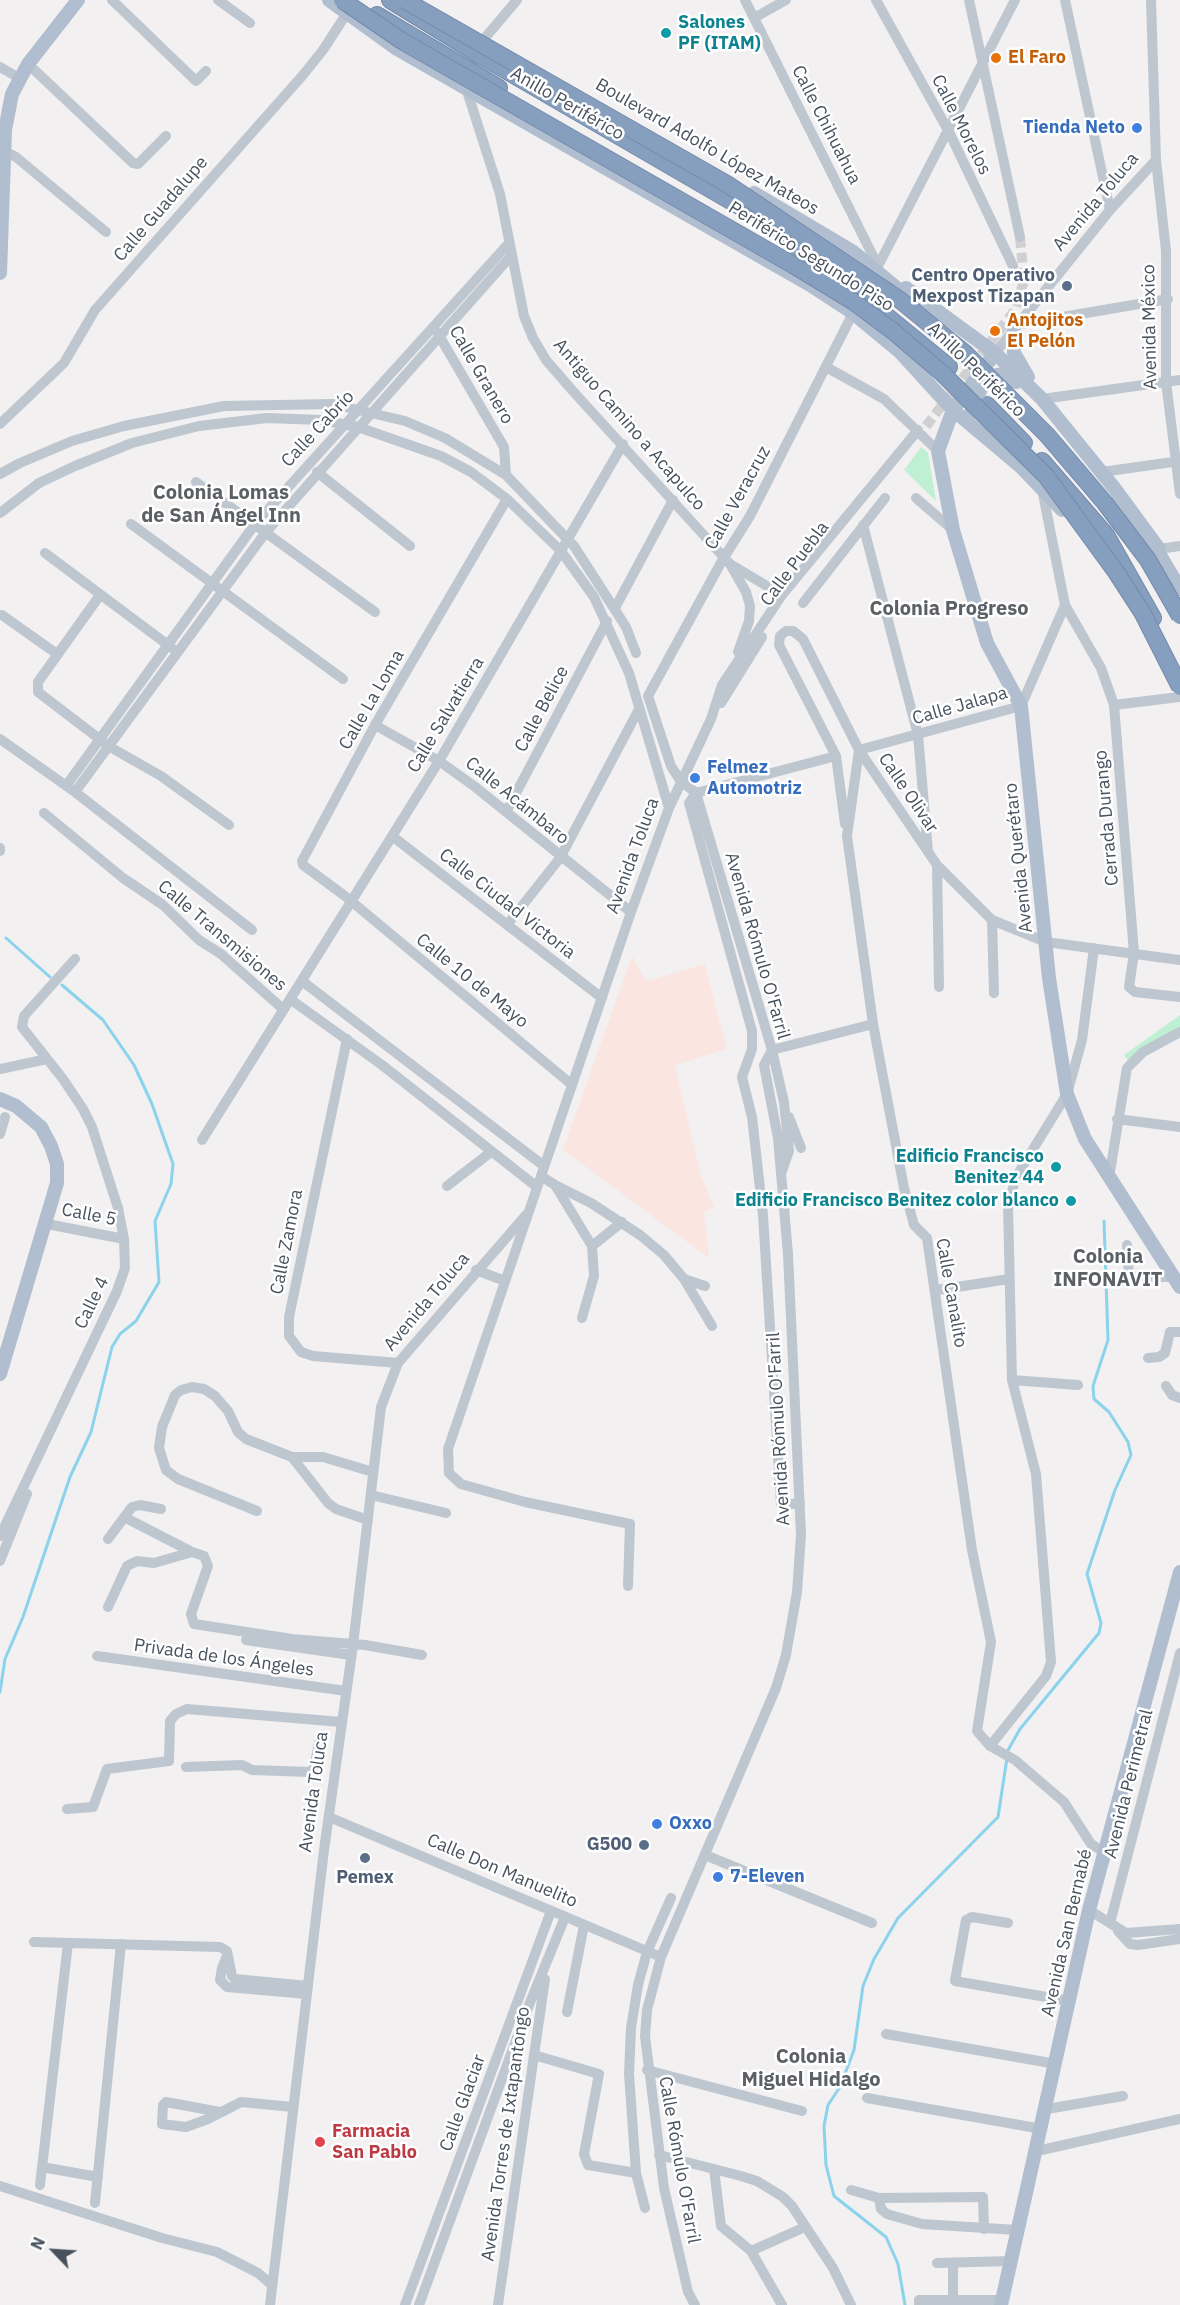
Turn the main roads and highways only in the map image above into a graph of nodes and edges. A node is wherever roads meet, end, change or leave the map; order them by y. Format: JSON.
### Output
{"nodes":[{"id":1,"x":78,"y":0,"type":"edge"},
{"id":2,"x":329,"y":0,"type":"edge"},
{"id":3,"x":390,"y":0,"type":"edge"},
{"id":4,"x":404,"y":0,"type":"edge"},
{"id":5,"x":416,"y":0,"type":"edge"},
{"id":6,"x":348,"y":4,"type":"edge"},
{"id":7,"x":528,"y":83,"type":"junction"},
{"id":8,"x":590,"y":99,"type":"junction"},
{"id":9,"x":570,"y":128,"type":"junction"},
{"id":10,"x":3,"y":130,"type":"edge"},
{"id":11,"x":616,"y":174,"type":"junction"},
{"id":12,"x":852,"y":251,"type":"junction"},
{"id":13,"x":0,"y":273,"type":"edge"},
{"id":14,"x":1015,"y":326,"type":"road end"},
{"id":15,"x":995,"y":353,"type":"junction"},
{"id":16,"x":958,"y":356,"type":"junction"},
{"id":17,"x":994,"y":392,"type":"junction"},
{"id":18,"x":1042,"y":399,"type":"junction"},
{"id":19,"x":953,"y":410,"type":"junction"},
{"id":20,"x":1054,"y":414,"type":"junction"},
{"id":21,"x":972,"y":426,"type":"junction"},
{"id":22,"x":1159,"y":549,"type":"junction"},
{"id":23,"x":1180,"y":590,"type":"edge"},
{"id":24,"x":1180,"y":616,"type":"edge"},
{"id":25,"x":1180,"y":627,"type":"edge"},
{"id":26,"x":1180,"y":670,"type":"edge"},
{"id":27,"x":1180,"y":694,"type":"edge"},
{"id":28,"x":0,"y":1099,"type":"edge"},
{"id":29,"x":1177,"y":1282,"type":"edge"},
{"id":30,"x":0,"y":1374,"type":"edge"},
{"id":31,"x":1180,"y":1572,"type":"edge"},
{"id":32,"x":1002,"y":2303,"type":"edge"}],
"edges":[{"from":1,"to":10,"type":"main road"},
{"from":2,"to":6,"type":"main road"},
{"from":3,"to":7,"type":"highway","name":"Anillo Periférico"},
{"from":4,"to":24,"type":"highway","name":"Periférico Segundo Piso","bridge":true},
{"from":5,"to":8,"type":"main road","name":"Boulevard Adolfo López Mateos"},
{"from":6,"to":9,"type":"highway","name":"Anillo Periférico"},
{"from":6,"to":11,"type":"main road"},
{"from":6,"to":27,"type":"highway","name":"Periférico Segundo Piso","bridge":true},
{"from":7,"to":8,"type":"highway"},
{"from":7,"to":16,"type":"highway","name":"Anillo Periférico"},
{"from":8,"to":12,"type":"main road","name":"Boulevard Adolfo López Mateos"},
{"from":9,"to":11,"type":"highway"},
{"from":9,"to":16,"type":"highway","name":"Anillo Periférico"},
{"from":10,"to":13,"type":"main road"},
{"from":11,"to":19,"type":"main road"},
{"from":12,"to":15,"type":"main road"},
{"from":12,"to":16,"type":"main road","name":"Boulevard Adolfo López Mateos"},
{"from":14,"to":18,"type":"main road"},
{"from":15,"to":18,"type":"main road"},
{"from":15,"to":19,"type":"main road","name":"Avenida Toluca"},
{"from":16,"to":17,"type":"highway","name":"Anillo Periférico"},
{"from":17,"to":22,"type":"main road"},
{"from":17,"to":25,"type":"highway","name":"Anillo Periférico"},
{"from":17,"to":26,"type":"highway","name":"Anillo Periférico"},
{"from":18,"to":20,"type":"main road"},
{"from":19,"to":21,"type":"main road"},
{"from":19,"to":29,"type":"main road","name":"Avenida Querétaro"},
{"from":20,"to":21,"type":"main road"},
{"from":20,"to":22,"type":"main road"},
{"from":21,"to":27,"type":"main road"},
{"from":22,"to":23,"type":"main road"},
{"from":28,"to":30,"type":"main road"},
{"from":31,"to":32,"type":"main road","name":"Avenida San Bernabé"}]}
